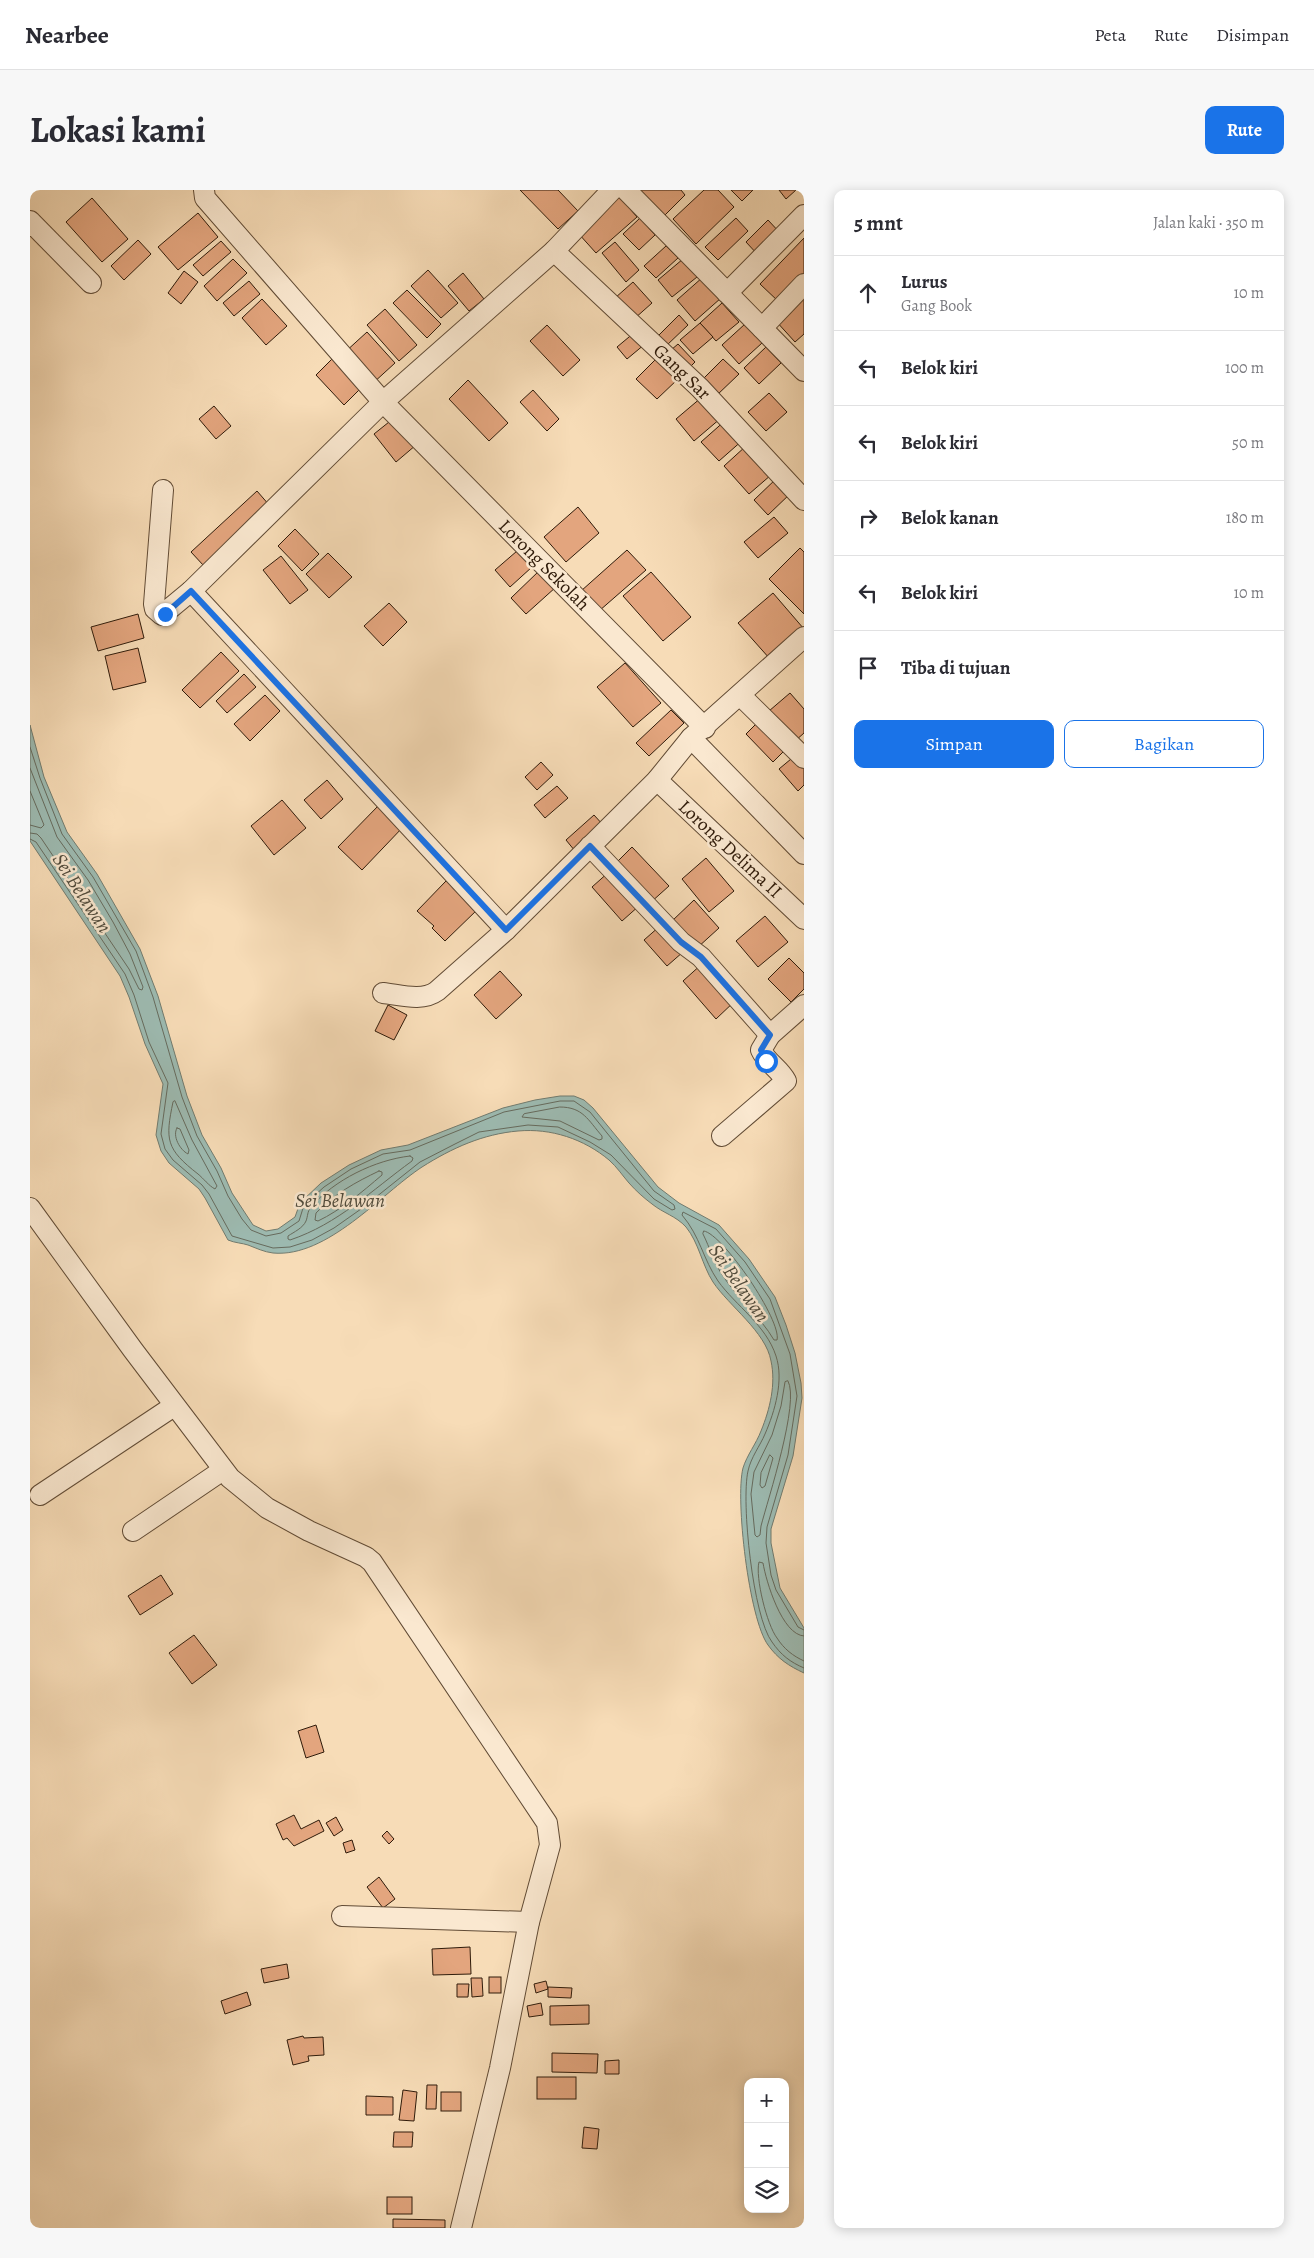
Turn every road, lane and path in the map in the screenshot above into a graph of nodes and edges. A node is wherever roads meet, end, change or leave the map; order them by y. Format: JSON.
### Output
{"nodes":[{"id":1,"x":204,"y":190,"type":"edge"},
{"id":2,"x":612,"y":190,"type":"edge"},
{"id":3,"x":626,"y":190,"type":"edge"},
{"id":4,"x":804,"y":216,"type":"edge"},
{"id":5,"x":30,"y":221,"type":"edge"},
{"id":6,"x":554,"y":251,"type":"junction"},
{"id":7,"x":91,"y":283,"type":"dead end"},
{"id":8,"x":804,"y":284,"type":"edge"},
{"id":9,"x":727,"y":293,"type":"junction"},
{"id":10,"x":762,"y":328,"type":"junction"},
{"id":11,"x":804,"y":371,"type":"edge"},
{"id":12,"x":383,"y":402,"type":"junction"},
{"id":13,"x":163,"y":490,"type":"dead end"},
{"id":14,"x":804,"y":500,"type":"edge"},
{"id":15,"x":191,"y":591,"type":"junction"},
{"id":16,"x":804,"y":637,"type":"edge"},
{"id":17,"x":740,"y":696,"type":"junction"},
{"id":18,"x":698,"y":733,"type":"junction"},
{"id":19,"x":804,"y":758,"type":"edge"},
{"id":20,"x":657,"y":780,"type":"junction"},
{"id":21,"x":590,"y":846,"type":"junction"},
{"id":22,"x":804,"y":854,"type":"edge"},
{"id":23,"x":804,"y":919,"type":"edge"},
{"id":24,"x":506,"y":930,"type":"junction"},
{"id":25,"x":383,"y":993,"type":"dead end"},
{"id":26,"x":801,"y":1014,"type":"edge"},
{"id":27,"x":770,"y":1035,"type":"junction"},
{"id":28,"x":722,"y":1136,"type":"dead end"},
{"id":29,"x":30,"y":1208,"type":"edge"},
{"id":30,"x":174,"y":1406,"type":"junction"},
{"id":31,"x":223,"y":1470,"type":"junction"},
{"id":32,"x":40,"y":1495,"type":"dead end"},
{"id":33,"x":133,"y":1531,"type":"dead end"},
{"id":34,"x":342,"y":1916,"type":"dead end"},
{"id":35,"x":529,"y":1922,"type":"junction"},
{"id":36,"x":461,"y":2228,"type":"edge"}],
"edges":[{"from":1,"to":12,"type":"street","name":"Lorong Sekolah"},
{"from":2,"to":6,"type":"street"},
{"from":3,"to":9,"type":"street"},
{"from":4,"to":9,"type":"street"},
{"from":5,"to":7,"type":"street"},
{"from":6,"to":12,"type":"street"},
{"from":6,"to":14,"type":"street","name":"Gang Sar"},
{"from":8,"to":10,"type":"street"},
{"from":9,"to":10,"type":"street"},
{"from":10,"to":11,"type":"street"},
{"from":12,"to":15,"type":"street"},
{"from":12,"to":18,"type":"street","name":"Lorong Sekolah"},
{"from":13,"to":15,"type":"street"},
{"from":15,"to":24,"type":"street"},
{"from":16,"to":17,"type":"street"},
{"from":17,"to":18,"type":"street"},
{"from":17,"to":19,"type":"street"},
{"from":18,"to":20,"type":"street"},
{"from":18,"to":22,"type":"street","name":"Lorong Sekolah"},
{"from":20,"to":21,"type":"street"},
{"from":20,"to":23,"type":"street","name":"Lorong Delima II"},
{"from":21,"to":24,"type":"street"},
{"from":21,"to":27,"type":"street"},
{"from":24,"to":25,"type":"street"},
{"from":26,"to":27,"type":"street"},
{"from":27,"to":28,"type":"street"},
{"from":29,"to":30,"type":"street"},
{"from":30,"to":31,"type":"street"},
{"from":30,"to":32,"type":"street"},
{"from":31,"to":33,"type":"street"},
{"from":31,"to":35,"type":"street"},
{"from":34,"to":35,"type":"street"},
{"from":35,"to":36,"type":"street"}]}
